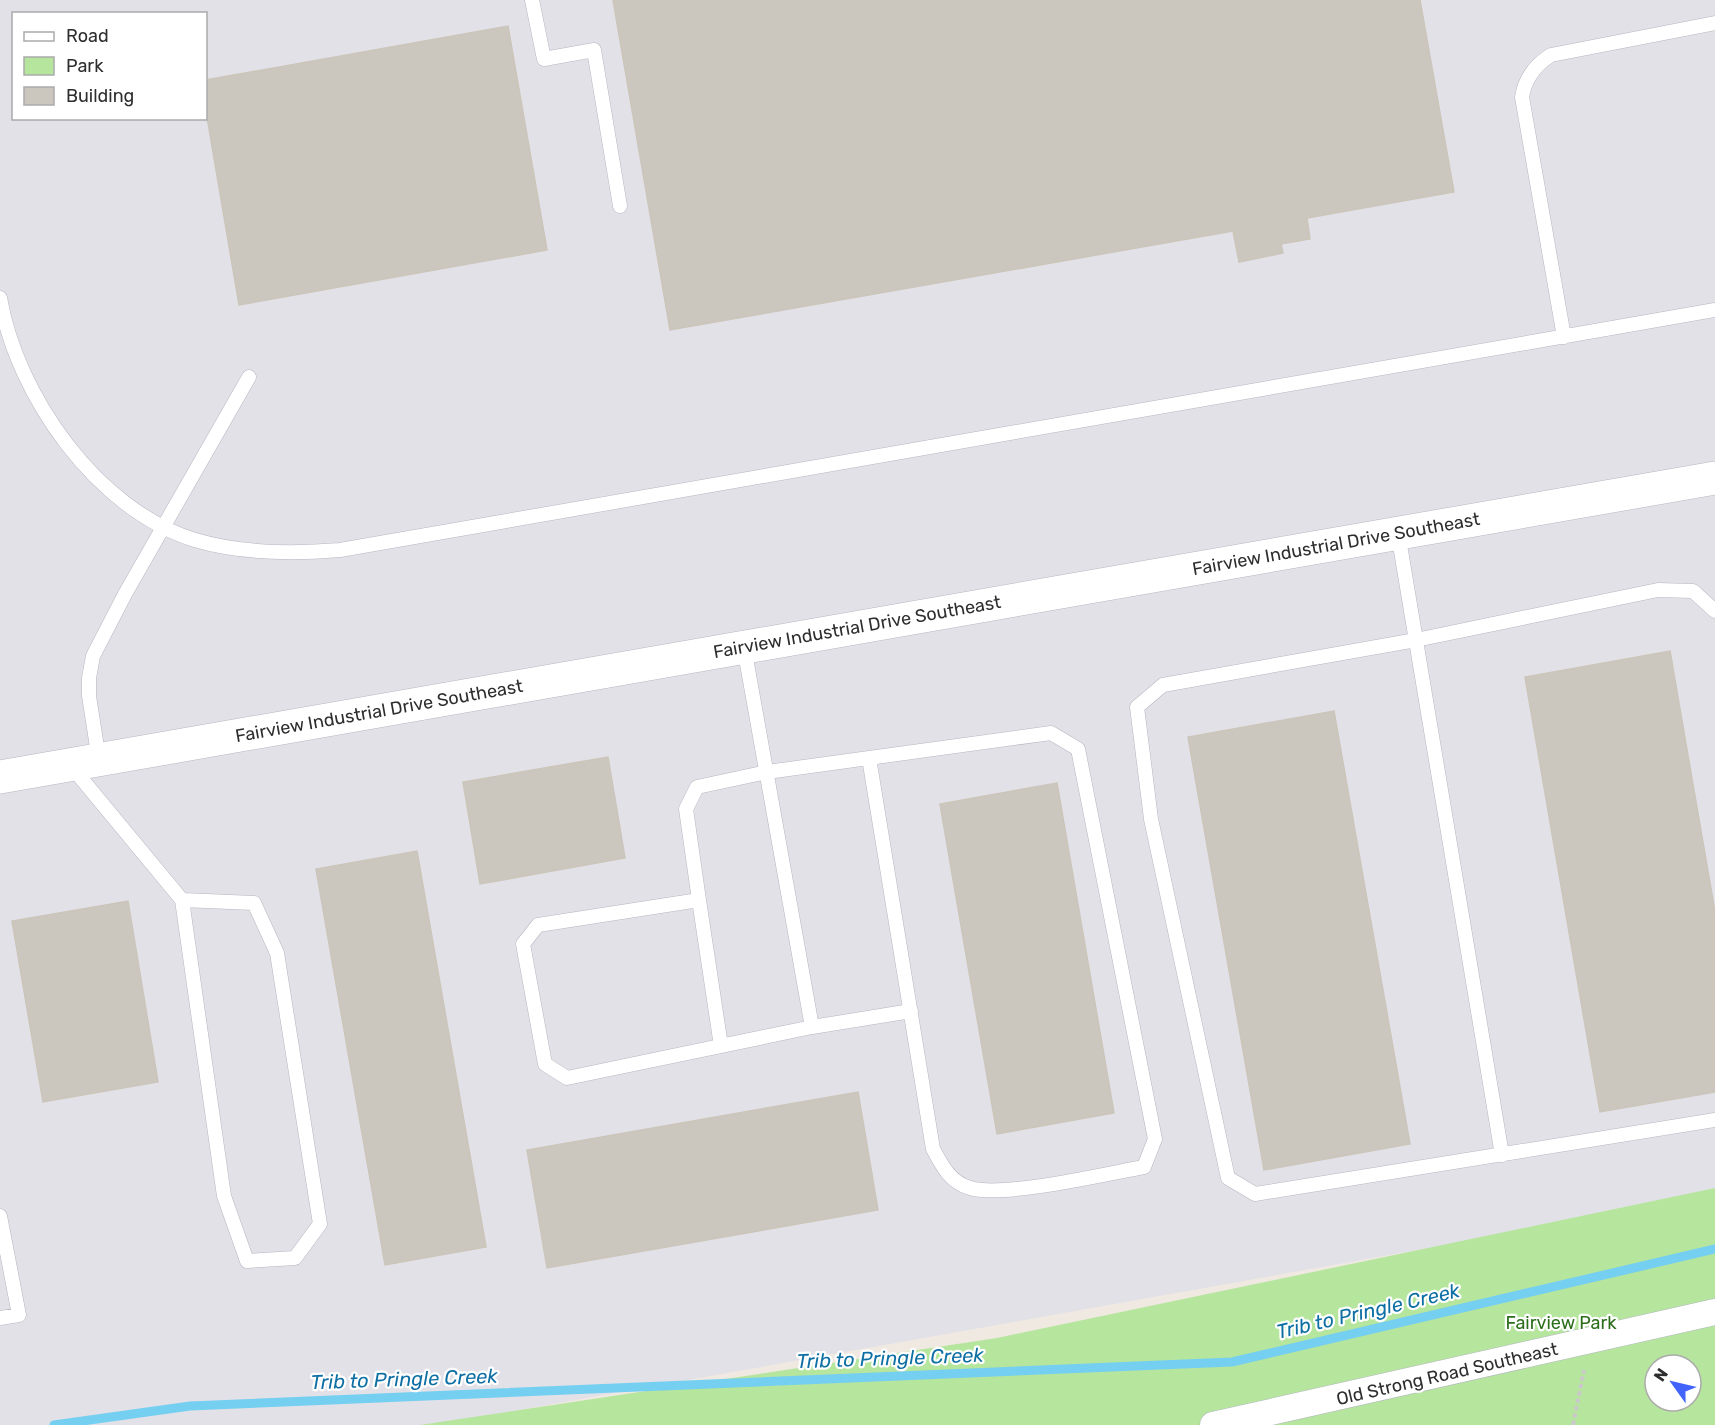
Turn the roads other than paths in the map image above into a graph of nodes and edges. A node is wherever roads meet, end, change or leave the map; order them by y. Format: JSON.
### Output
{"nodes":[{"id":1,"x":532,"y":0,"type":"edge"},
{"id":2,"x":1715,"y":23,"type":"edge"},
{"id":3,"x":620,"y":206,"type":"dead end"},
{"id":4,"x":0,"y":298,"type":"edge"},
{"id":5,"x":1715,"y":310,"type":"edge"},
{"id":6,"x":1564,"y":336,"type":"junction"},
{"id":7,"x":249,"y":377,"type":"dead end"},
{"id":8,"x":1715,"y":478,"type":"edge"},
{"id":9,"x":164,"y":527,"type":"junction"},
{"id":10,"x":1398,"y":533,"type":"junction"},
{"id":11,"x":1715,"y":611,"type":"edge"},
{"id":12,"x":1416,"y":640,"type":"junction"},
{"id":13,"x":744,"y":647,"type":"junction"},
{"id":14,"x":869,"y":758,"type":"junction"},
{"id":15,"x":84,"y":762,"type":"junction"},
{"id":16,"x":766,"y":772,"type":"junction"},
{"id":17,"x":0,"y":777,"type":"edge"},
{"id":18,"x":182,"y":900,"type":"junction"},
{"id":19,"x":699,"y":900,"type":"junction"},
{"id":20,"x":911,"y":1011,"type":"junction"},
{"id":21,"x":812,"y":1027,"type":"junction"},
{"id":22,"x":721,"y":1046,"type":"junction"},
{"id":23,"x":1715,"y":1120,"type":"edge"},
{"id":24,"x":1502,"y":1155,"type":"junction"},
{"id":25,"x":0,"y":1216,"type":"edge"},
{"id":26,"x":1715,"y":1312,"type":"edge"},
{"id":27,"x":0,"y":1318,"type":"edge"},
{"id":28,"x":1213,"y":1425,"type":"edge"}],
"edges":[{"from":1,"to":3,"type":"lane"},
{"from":2,"to":6,"type":"lane"},
{"from":4,"to":9,"type":"lane"},
{"from":5,"to":6,"type":"lane"},
{"from":6,"to":9,"type":"lane"},
{"from":7,"to":9,"type":"lane"},
{"from":8,"to":10,"type":"main road","name":"Fairview Industrial Drive Southeast"},
{"from":9,"to":15,"type":"lane"},
{"from":10,"to":12,"type":"lane"},
{"from":10,"to":13,"type":"main road","name":"Fairview Industrial Drive Southeast"},
{"from":11,"to":12,"type":"lane"},
{"from":12,"to":24,"type":"lane"},
{"from":12,"to":24,"type":"lane"},
{"from":13,"to":15,"type":"main road","name":"Fairview Industrial Drive Southeast"},
{"from":13,"to":16,"type":"lane"},
{"from":14,"to":16,"type":"lane"},
{"from":14,"to":20,"type":"lane"},
{"from":14,"to":20,"type":"lane"},
{"from":15,"to":17,"type":"main road","name":"Fairview Industrial Drive Southeast"},
{"from":15,"to":18,"type":"lane"},
{"from":16,"to":19,"type":"lane"},
{"from":16,"to":21,"type":"lane"},
{"from":18,"to":18,"type":"lane"},
{"from":19,"to":22,"type":"lane"},
{"from":19,"to":22,"type":"lane"},
{"from":20,"to":21,"type":"lane"},
{"from":21,"to":22,"type":"lane"},
{"from":23,"to":24,"type":"lane"},
{"from":25,"to":27,"type":"lane"},
{"from":26,"to":28,"type":"street","name":"Old Strong Road Southeast"}]}
